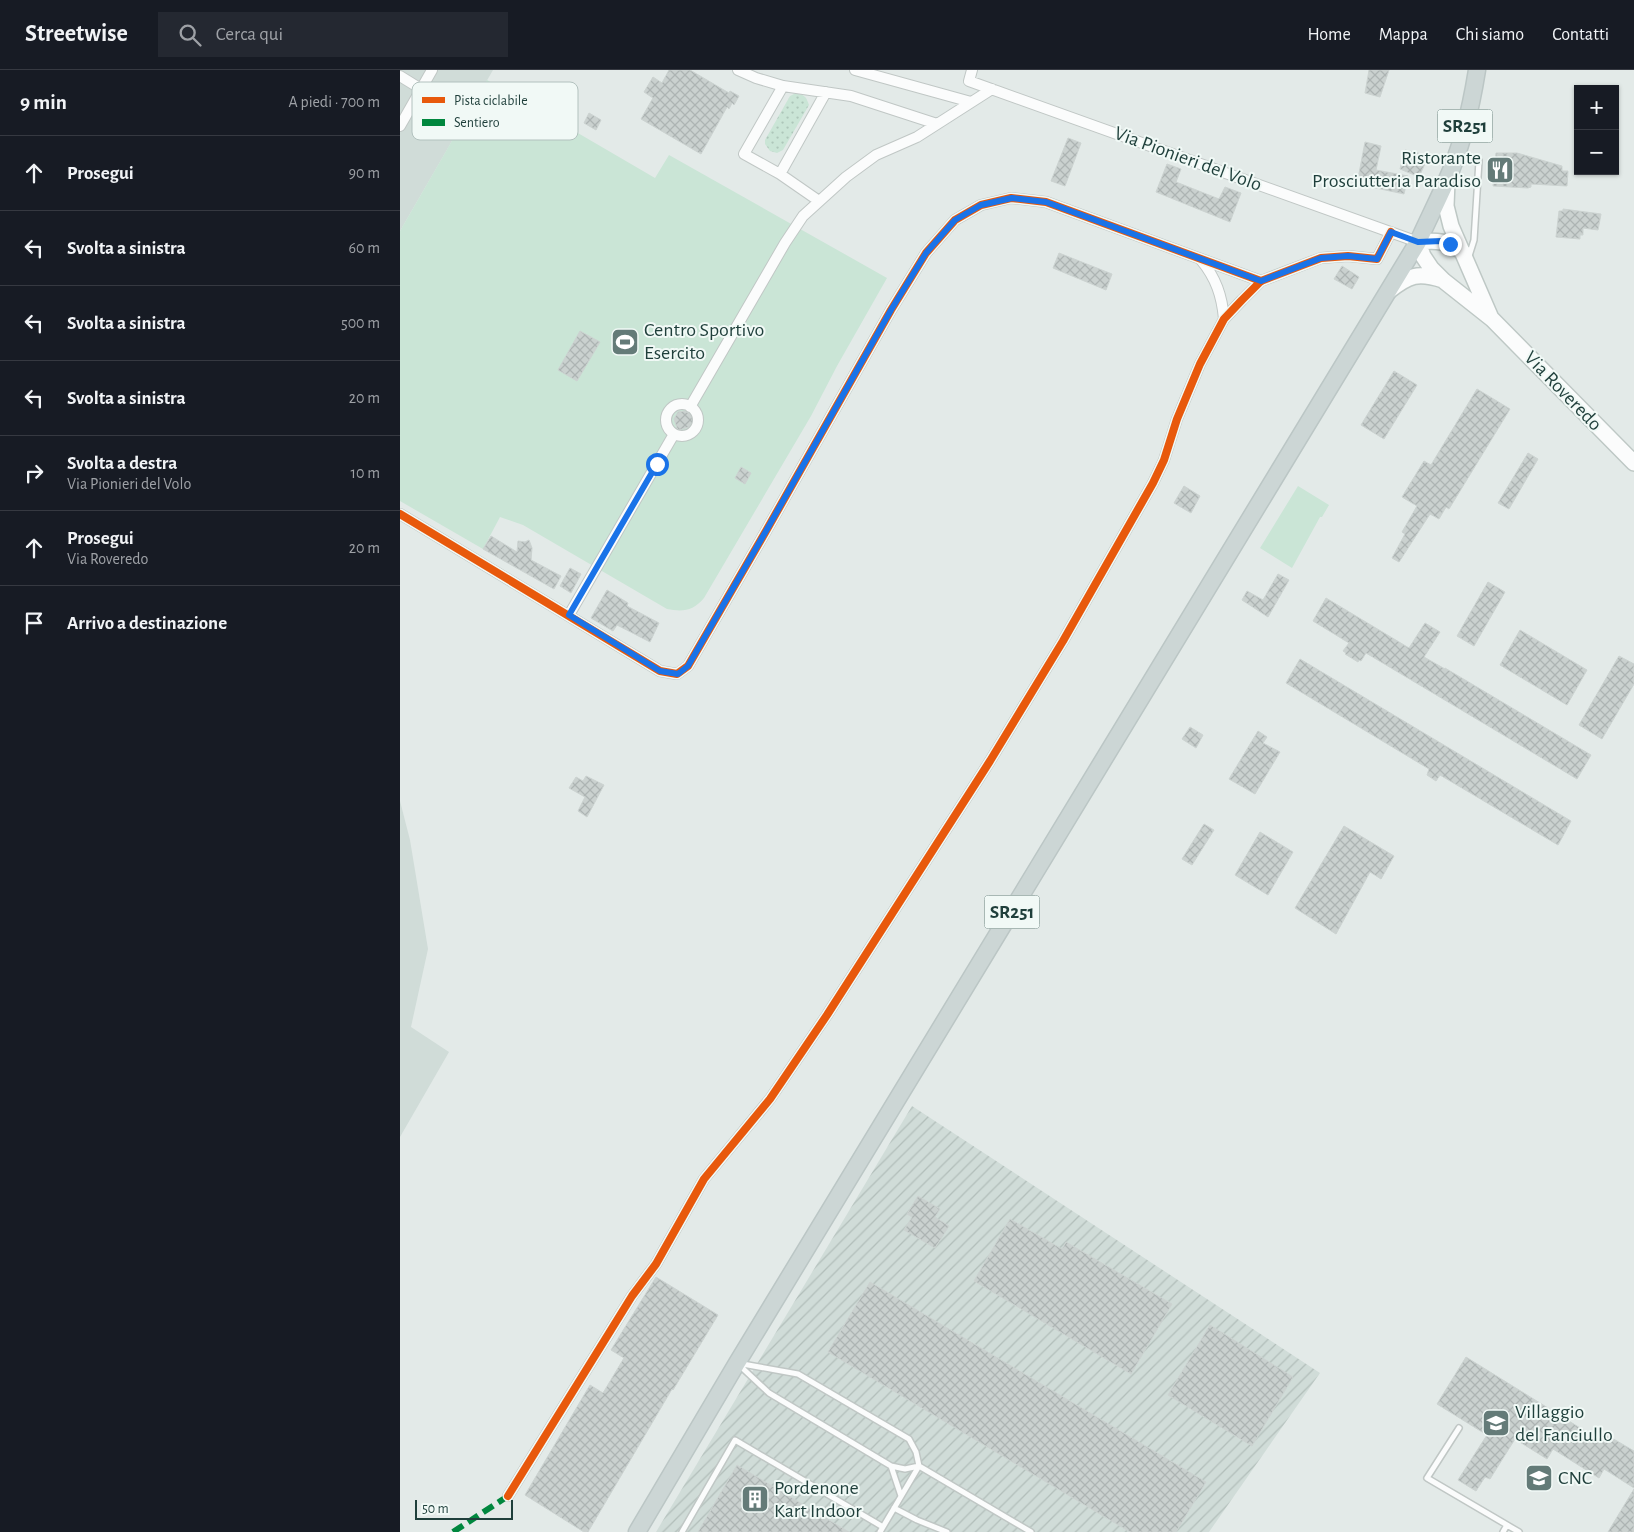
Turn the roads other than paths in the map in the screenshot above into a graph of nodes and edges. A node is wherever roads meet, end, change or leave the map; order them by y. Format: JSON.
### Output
{"nodes":[{"id":1,"x":432,"y":70,"type":"edge"},
{"id":2,"x":738,"y":70,"type":"edge"},
{"id":3,"x":855,"y":70,"type":"edge"},
{"id":4,"x":972,"y":70,"type":"edge"},
{"id":5,"x":1477,"y":70,"type":"edge"},
{"id":6,"x":400,"y":76,"type":"edge"},
{"id":7,"x":426,"y":82,"type":"edge"},
{"id":8,"x":412,"y":83,"type":"edge"},
{"id":9,"x":782,"y":86,"type":"junction"},
{"id":10,"x":992,"y":89,"type":"junction"},
{"id":11,"x":826,"y":92,"type":"junction"},
{"id":12,"x":971,"y":102,"type":"junction"},
{"id":13,"x":412,"y":106,"type":"edge"},
{"id":14,"x":937,"y":124,"type":"junction"},
{"id":15,"x":400,"y":126,"type":"edge"},
{"id":16,"x":1479,"y":161,"type":"dead end"},
{"id":17,"x":780,"y":174,"type":"junction"},
{"id":18,"x":1447,"y":181,"type":"junction"},
{"id":19,"x":819,"y":201,"type":"junction"},
{"id":20,"x":1391,"y":232,"type":"junction"},
{"id":21,"x":1418,"y":242,"type":"junction"},
{"id":22,"x":1465,"y":257,"type":"junction"},
{"id":23,"x":1201,"y":260,"type":"junction"},
{"id":24,"x":1261,"y":281,"type":"junction"},
{"id":25,"x":1444,"y":281,"type":"junction"},
{"id":26,"x":1388,"y":292,"type":"junction"},
{"id":27,"x":1224,"y":319,"type":"junction"},
{"id":28,"x":1492,"y":319,"type":"junction"},
{"id":29,"x":690,"y":407,"type":"junction"},
{"id":30,"x":674,"y":434,"type":"junction"},
{"id":31,"x":1634,"y":463,"type":"edge"},
{"id":32,"x":400,"y":514,"type":"edge"},
{"id":33,"x":569,"y":615,"type":"junction"},
{"id":34,"x":737,"y":1364,"type":"junction"},
{"id":35,"x":1459,"y":1428,"type":"dead end"},
{"id":36,"x":890,"y":1466,"type":"junction"},
{"id":37,"x":919,"y":1466,"type":"junction"},
{"id":38,"x":508,"y":1496,"type":"dead end"},
{"id":39,"x":901,"y":1496,"type":"junction"},
{"id":40,"x":894,"y":1508,"type":"junction"},
{"id":41,"x":1507,"y":1525,"type":"junction"},
{"id":42,"x":881,"y":1530,"type":"edge"},
{"id":43,"x":637,"y":1532,"type":"edge"},
{"id":44,"x":682,"y":1532,"type":"edge"},
{"id":45,"x":947,"y":1532,"type":"edge"},
{"id":46,"x":1031,"y":1532,"type":"edge"},
{"id":47,"x":1503,"y":1532,"type":"edge"},
{"id":48,"x":1519,"y":1532,"type":"edge"}],
"edges":[{"from":1,"to":7,"type":"street"},
{"from":2,"to":9,"type":"street"},
{"from":3,"to":12,"type":"street"},
{"from":4,"to":10,"type":"street","name":"Via Pionieri del Volo"},
{"from":5,"to":18,"type":"main road","number":"SR251"},
{"from":6,"to":8,"type":"street"},
{"from":9,"to":11,"type":"street"},
{"from":9,"to":17,"type":"street"},
{"from":10,"to":12,"type":"street"},
{"from":10,"to":20,"type":"street","name":"Via Pionieri del Volo"},
{"from":11,"to":14,"type":"street"},
{"from":11,"to":17,"type":"street"},
{"from":12,"to":14,"type":"street"},
{"from":13,"to":15,"type":"street"},
{"from":14,"to":19,"type":"street"},
{"from":16,"to":22,"type":"lane"},
{"from":17,"to":19,"type":"street"},
{"from":18,"to":21,"type":"main road","number":"SR251"},
{"from":18,"to":22,"type":"main road","name":"Via Roveredo"},
{"from":19,"to":29,"type":"street"},
{"from":20,"to":21,"type":"street","name":"Via Pionieri del Volo"},
{"from":20,"to":24,"type":"street"},
{"from":21,"to":22,"type":"main road"},
{"from":21,"to":25,"type":"main road","name":"Via Roveredo"},
{"from":21,"to":26,"type":"main road","number":"SR251"},
{"from":22,"to":28,"type":"main road","name":"Via Roveredo"},
{"from":23,"to":24,"type":"street"},
{"from":23,"to":27,"type":"street"},
{"from":23,"to":33,"type":"street"},
{"from":24,"to":27,"type":"street"},
{"from":25,"to":26,"type":"main road","name":"Via Roveredo"},
{"from":25,"to":28,"type":"main road","name":"Via Roveredo"},
{"from":26,"to":34,"type":"main road","number":"SR251"},
{"from":27,"to":38,"type":"street"},
{"from":28,"to":31,"type":"main road","name":"Via Roveredo"},
{"from":29,"to":30,"type":"street"},
{"from":29,"to":30,"type":"street"},
{"from":30,"to":33,"type":"street"},
{"from":32,"to":33,"type":"street"},
{"from":34,"to":36,"type":"lane"},
{"from":34,"to":37,"type":"lane"},
{"from":34,"to":43,"type":"main road","number":"SR251"},
{"from":35,"to":41,"type":"lane"},
{"from":36,"to":37,"type":"lane"},
{"from":36,"to":39,"type":"lane"},
{"from":37,"to":39,"type":"lane"},
{"from":37,"to":46,"type":"lane"},
{"from":39,"to":40,"type":"lane"},
{"from":40,"to":42,"type":"lane"},
{"from":40,"to":45,"type":"lane"},
{"from":41,"to":47,"type":"lane"},
{"from":41,"to":48,"type":"lane"},
{"from":42,"to":44,"type":"lane"}]}
